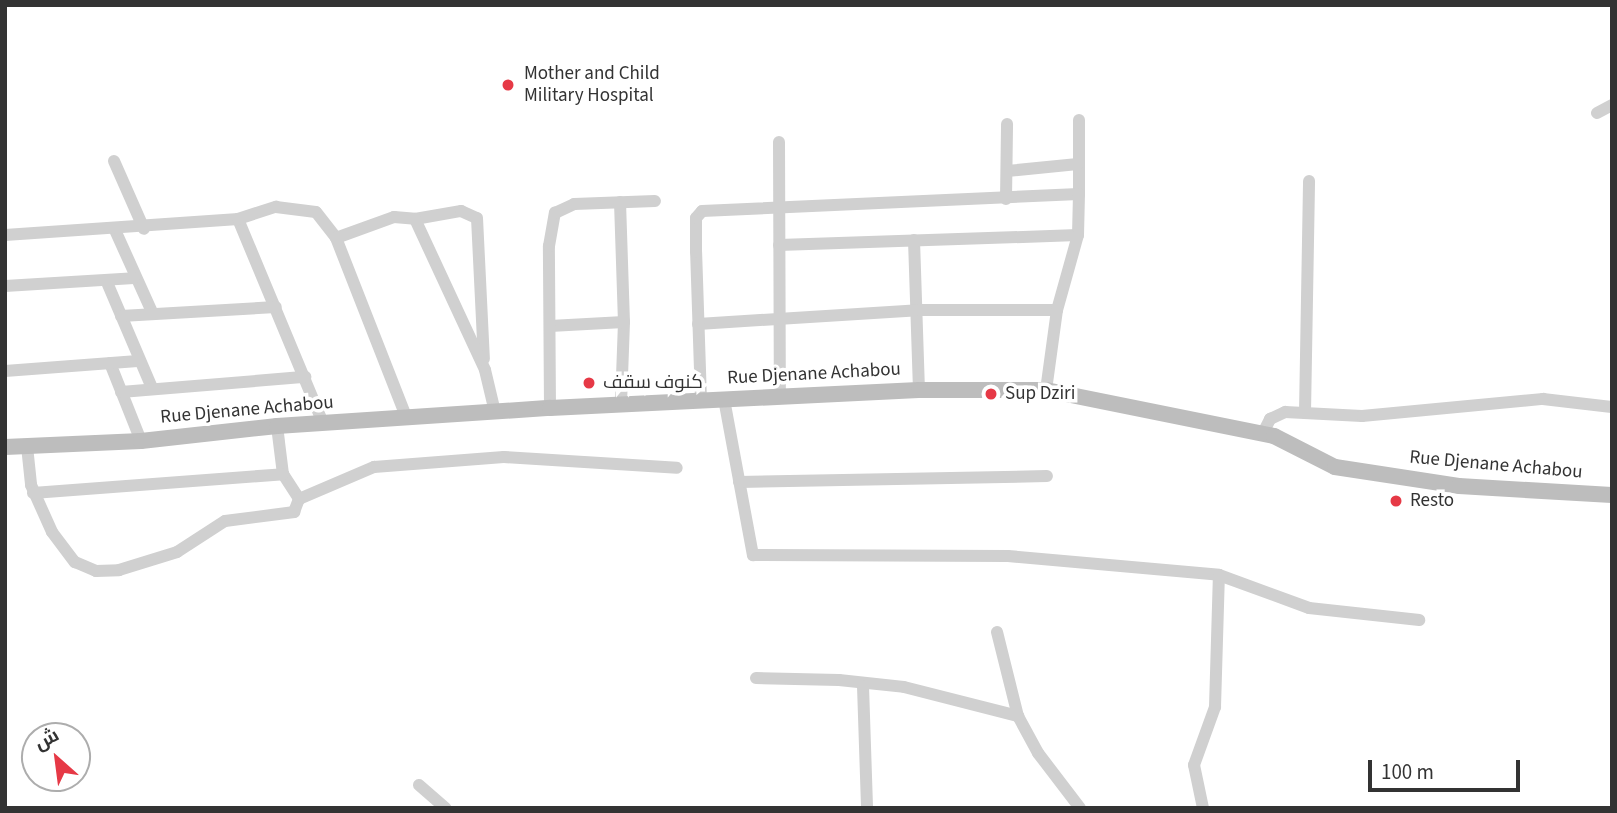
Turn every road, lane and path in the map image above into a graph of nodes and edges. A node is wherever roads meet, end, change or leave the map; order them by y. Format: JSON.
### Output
{"nodes":[{"id":1,"x":1612,"y":106,"type":"edge"},
{"id":2,"x":1597,"y":113,"type":"dead end"},
{"id":3,"x":1079,"y":120,"type":"dead end"},
{"id":4,"x":1007,"y":124,"type":"dead end"},
{"id":5,"x":779,"y":142,"type":"dead end"},
{"id":6,"x":114,"y":162,"type":"dead end"},
{"id":7,"x":1078,"y":164,"type":"junction"},
{"id":8,"x":1007,"y":171,"type":"junction"},
{"id":9,"x":1309,"y":181,"type":"dead end"},
{"id":10,"x":1079,"y":194,"type":"junction"},
{"id":11,"x":1006,"y":199,"type":"junction"},
{"id":12,"x":655,"y":201,"type":"dead end"},
{"id":13,"x":620,"y":202,"type":"junction"},
{"id":14,"x":778,"y":205,"type":"junction"},
{"id":15,"x":238,"y":219,"type":"junction"},
{"id":16,"x":415,"y":219,"type":"junction"},
{"id":17,"x":144,"y":229,"type":"junction"},
{"id":18,"x":115,"y":230,"type":"junction"},
{"id":19,"x":5,"y":235,"type":"edge"},
{"id":20,"x":1078,"y":235,"type":"junction"},
{"id":21,"x":335,"y":238,"type":"junction"},
{"id":22,"x":914,"y":240,"type":"junction"},
{"id":23,"x":779,"y":245,"type":"junction"},
{"id":24,"x":134,"y":278,"type":"junction"},
{"id":25,"x":106,"y":280,"type":"junction"},
{"id":26,"x":5,"y":286,"type":"edge"},
{"id":27,"x":276,"y":307,"type":"junction"},
{"id":28,"x":918,"y":310,"type":"junction"},
{"id":29,"x":1057,"y":310,"type":"junction"},
{"id":30,"x":153,"y":314,"type":"junction"},
{"id":31,"x":121,"y":316,"type":"junction"},
{"id":32,"x":776,"y":318,"type":"junction"},
{"id":33,"x":624,"y":323,"type":"junction"},
{"id":34,"x":698,"y":324,"type":"junction"},
{"id":35,"x":550,"y":326,"type":"junction"},
{"id":36,"x":138,"y":361,"type":"junction"},
{"id":37,"x":110,"y":363,"type":"junction"},
{"id":38,"x":485,"y":370,"type":"junction"},
{"id":39,"x":5,"y":371,"type":"edge"},
{"id":40,"x":305,"y":377,"type":"junction"},
{"id":41,"x":152,"y":388,"type":"junction"},
{"id":42,"x":919,"y":390,"type":"junction"},
{"id":43,"x":1045,"y":390,"type":"junction"},
{"id":44,"x":121,"y":391,"type":"junction"},
{"id":45,"x":780,"y":397,"type":"junction"},
{"id":46,"x":724,"y":399,"type":"junction"},
{"id":47,"x":701,"y":400,"type":"junction"},
{"id":48,"x":621,"y":405,"type":"junction"},
{"id":49,"x":1612,"y":407,"type":"edge"},
{"id":50,"x":550,"y":408,"type":"junction"},
{"id":51,"x":495,"y":412,"type":"junction"},
{"id":52,"x":1306,"y":413,"type":"junction"},
{"id":53,"x":407,"y":419,"type":"junction"},
{"id":54,"x":323,"y":423,"type":"junction"},
{"id":55,"x":277,"y":426,"type":"junction"},
{"id":56,"x":1263,"y":433,"type":"junction"},
{"id":57,"x":141,"y":441,"type":"junction"},
{"id":58,"x":27,"y":446,"type":"junction"},
{"id":59,"x":5,"y":447,"type":"edge"},
{"id":60,"x":677,"y":468,"type":"dead end"},
{"id":61,"x":283,"y":474,"type":"junction"},
{"id":62,"x":1047,"y":476,"type":"dead end"},
{"id":63,"x":739,"y":482,"type":"junction"},
{"id":64,"x":33,"y":493,"type":"junction"},
{"id":65,"x":1612,"y":495,"type":"edge"},
{"id":66,"x":299,"y":499,"type":"junction"},
{"id":67,"x":1219,"y":575,"type":"junction"},
{"id":68,"x":1419,"y":620,"type":"dead end"},
{"id":69,"x":997,"y":632,"type":"dead end"},
{"id":70,"x":757,"y":678,"type":"dead end"},
{"id":71,"x":863,"y":686,"type":"junction"},
{"id":72,"x":1018,"y":716,"type":"junction"},
{"id":73,"x":419,"y":785,"type":"dead end"},
{"id":74,"x":445,"y":808,"type":"edge"},
{"id":75,"x":867,"y":808,"type":"edge"},
{"id":76,"x":1080,"y":808,"type":"edge"},
{"id":77,"x":1203,"y":808,"type":"edge"}],
"edges":[{"from":1,"to":2,"type":"street"},
{"from":3,"to":7,"type":"street"},
{"from":4,"to":8,"type":"street"},
{"from":5,"to":14,"type":"street"},
{"from":6,"to":17,"type":"street"},
{"from":7,"to":8,"type":"street"},
{"from":7,"to":10,"type":"street"},
{"from":8,"to":11,"type":"street"},
{"from":9,"to":52,"type":"street"},
{"from":10,"to":11,"type":"street"},
{"from":10,"to":20,"type":"street"},
{"from":11,"to":14,"type":"street"},
{"from":12,"to":13,"type":"street"},
{"from":13,"to":33,"type":"street"},
{"from":13,"to":35,"type":"street"},
{"from":14,"to":23,"type":"street"},
{"from":14,"to":34,"type":"street"},
{"from":15,"to":17,"type":"street"},
{"from":15,"to":21,"type":"street"},
{"from":15,"to":27,"type":"street"},
{"from":16,"to":21,"type":"street"},
{"from":16,"to":38,"type":"street"},
{"from":16,"to":38,"type":"street"},
{"from":17,"to":18,"type":"street"},
{"from":18,"to":19,"type":"street"},
{"from":18,"to":24,"type":"street"},
{"from":20,"to":22,"type":"street"},
{"from":20,"to":29,"type":"street"},
{"from":21,"to":53,"type":"street"},
{"from":22,"to":23,"type":"street"},
{"from":22,"to":28,"type":"street"},
{"from":23,"to":32,"type":"street"},
{"from":24,"to":25,"type":"street"},
{"from":24,"to":30,"type":"street"},
{"from":25,"to":26,"type":"street"},
{"from":25,"to":31,"type":"street"},
{"from":27,"to":30,"type":"street"},
{"from":27,"to":40,"type":"street"},
{"from":28,"to":29,"type":"street"},
{"from":28,"to":32,"type":"street"},
{"from":28,"to":42,"type":"street"},
{"from":29,"to":43,"type":"street"},
{"from":30,"to":31,"type":"street"},
{"from":31,"to":36,"type":"street"},
{"from":32,"to":34,"type":"street"},
{"from":32,"to":45,"type":"street"},
{"from":33,"to":35,"type":"street"},
{"from":33,"to":48,"type":"street"},
{"from":34,"to":47,"type":"street"},
{"from":35,"to":50,"type":"street"},
{"from":36,"to":37,"type":"street"},
{"from":36,"to":41,"type":"street"},
{"from":37,"to":39,"type":"street"},
{"from":37,"to":44,"type":"street"},
{"from":38,"to":51,"type":"street"},
{"from":40,"to":41,"type":"street"},
{"from":40,"to":54,"type":"street"},
{"from":41,"to":44,"type":"street"},
{"from":42,"to":43,"type":"main road","name":"Rue Djenane Achabou"},
{"from":42,"to":45,"type":"main road","name":"Rue Djenane Achabou"},
{"from":43,"to":56,"type":"main road","name":"Rue Djenane Achabou"},
{"from":44,"to":57,"type":"street"},
{"from":45,"to":46,"type":"main road","name":"Rue Djenane Achabou"},
{"from":46,"to":47,"type":"main road","name":"Rue Djenane Achabou"},
{"from":46,"to":63,"type":"street"},
{"from":47,"to":48,"type":"main road","name":"Rue Djenane Achabou"},
{"from":48,"to":50,"type":"main road","name":"Rue Djenane Achabou"},
{"from":49,"to":52,"type":"street"},
{"from":50,"to":51,"type":"main road","name":"Rue Djenane Achabou"},
{"from":51,"to":53,"type":"main road","name":"Rue Djenane Achabou"},
{"from":52,"to":56,"type":"street"},
{"from":53,"to":54,"type":"main road","name":"Rue Djenane Achabou"},
{"from":54,"to":55,"type":"main road","name":"Rue Djenane Achabou"},
{"from":55,"to":57,"type":"main road","name":"Rue Djenane Achabou"},
{"from":55,"to":61,"type":"street"},
{"from":56,"to":65,"type":"main road","name":"Rue Djenane Achabou"},
{"from":57,"to":58,"type":"main road","name":"Rue Djenane Achabou"},
{"from":58,"to":59,"type":"main road","name":"Rue Djenane Achabou"},
{"from":58,"to":64,"type":"street"},
{"from":60,"to":66,"type":"street"},
{"from":61,"to":64,"type":"street"},
{"from":61,"to":66,"type":"street"},
{"from":62,"to":63,"type":"street"},
{"from":63,"to":67,"type":"street"},
{"from":64,"to":66,"type":"street"},
{"from":67,"to":68,"type":"street"},
{"from":67,"to":77,"type":"street"},
{"from":69,"to":72,"type":"street"},
{"from":70,"to":71,"type":"street"},
{"from":71,"to":72,"type":"street"},
{"from":71,"to":75,"type":"street"},
{"from":72,"to":76,"type":"street"},
{"from":73,"to":74,"type":"street"}]}
